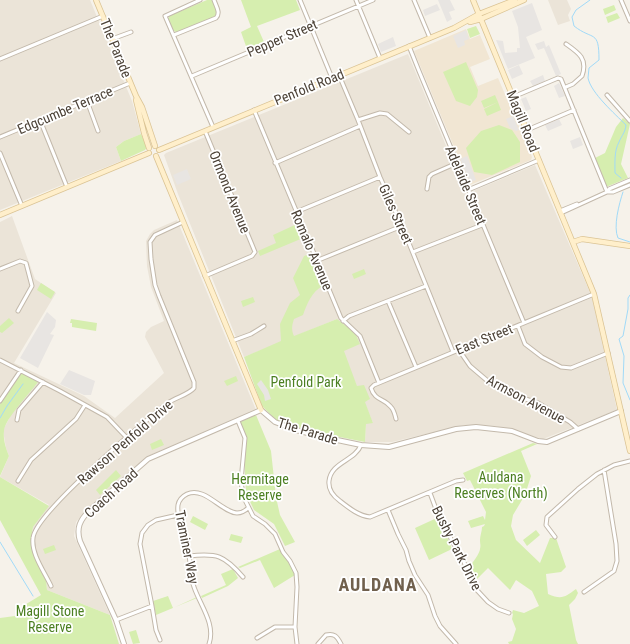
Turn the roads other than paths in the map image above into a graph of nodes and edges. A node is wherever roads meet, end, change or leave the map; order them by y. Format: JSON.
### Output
{"nodes":[{"id":1,"x":96,"y":0,"type":"edge"},
{"id":2,"x":200,"y":0,"type":"edge"},
{"id":3,"x":214,"y":0,"type":"edge"},
{"id":4,"x":300,"y":0,"type":"edge"},
{"id":5,"x":356,"y":0,"type":"edge"},
{"id":6,"x":373,"y":0,"type":"edge"},
{"id":7,"x":414,"y":0,"type":"edge"},
{"id":8,"x":473,"y":0,"type":"edge"},
{"id":9,"x":515,"y":0,"type":"edge"},
{"id":10,"x":524,"y":0,"type":"edge"},
{"id":11,"x":621,"y":0,"type":"edge"},
{"id":12,"x":359,"y":6,"type":"junction"},
{"id":13,"x":103,"y":16,"type":"junction"},
{"id":14,"x":480,"y":17,"type":"junction"},
{"id":15,"x":630,"y":21,"type":"edge"},
{"id":16,"x":310,"y":26,"type":"junction"},
{"id":17,"x":131,"y":32,"type":"dead end"},
{"id":18,"x":174,"y":35,"type":"junction"},
{"id":19,"x":430,"y":38,"type":"junction"},
{"id":20,"x":112,"y":39,"type":"junction"},
{"id":21,"x":566,"y":44,"type":"dead end"},
{"id":22,"x":409,"y":46,"type":"junction"},
{"id":23,"x":380,"y":58,"type":"junction"},
{"id":24,"x":0,"y":59,"type":"edge"},
{"id":25,"x":339,"y":75,"type":"junction"},
{"id":26,"x":192,"y":76,"type":"junction"},
{"id":27,"x":332,"y":78,"type":"junction"},
{"id":28,"x":130,"y":82,"type":"junction"},
{"id":29,"x":566,"y":88,"type":"junction"},
{"id":30,"x":607,"y":95,"type":"dead end"},
{"id":31,"x":136,"y":96,"type":"junction"},
{"id":32,"x":513,"y":97,"type":"junction"},
{"id":33,"x":87,"y":101,"type":"junction"},
{"id":34,"x":254,"y":110,"type":"junction"},
{"id":35,"x":574,"y":110,"type":"junction"},
{"id":36,"x":40,"y":120,"type":"junction"},
{"id":37,"x":358,"y":120,"type":"junction"},
{"id":38,"x":630,"y":121,"type":"edge"},
{"id":39,"x":360,"y":126,"type":"junction"},
{"id":40,"x":213,"y":127,"type":"junction"},
{"id":41,"x":205,"y":130,"type":"junction"},
{"id":42,"x":527,"y":130,"type":"junction"},
{"id":43,"x":98,"y":131,"type":"dead end"},
{"id":44,"x":409,"y":132,"type":"dead end"},
{"id":45,"x":0,"y":137,"type":"edge"},
{"id":46,"x":157,"y":148,"type":"junction"},
{"id":47,"x":149,"y":151,"type":"junction"},
{"id":48,"x":0,"y":153,"type":"edge"},
{"id":49,"x":156,"y":156,"type":"junction"},
{"id":50,"x":539,"y":160,"type":"junction"},
{"id":51,"x":275,"y":162,"type":"junction"},
{"id":52,"x":457,"y":163,"type":"junction"},
{"id":53,"x":380,"y":177,"type":"junction"},
{"id":54,"x":630,"y":180,"type":"edge"},
{"id":55,"x":630,"y":185,"type":"edge"},
{"id":56,"x":67,"y":188,"type":"junction"},
{"id":57,"x":427,"y":190,"type":"dead end"},
{"id":58,"x":468,"y":190,"type":"junction"},
{"id":59,"x":607,"y":192,"type":"junction"},
{"id":60,"x":22,"y":206,"type":"junction"},
{"id":61,"x":296,"y":212,"type":"junction"},
{"id":62,"x":560,"y":212,"type":"junction"},
{"id":63,"x":0,"y":215,"type":"edge"},
{"id":64,"x":183,"y":222,"type":"junction"},
{"id":65,"x":482,"y":224,"type":"junction"},
{"id":66,"x":402,"y":226,"type":"junction"},
{"id":67,"x":573,"y":242,"type":"junction"},
{"id":68,"x":630,"y":246,"type":"edge"},
{"id":69,"x":413,"y":252,"type":"junction"},
{"id":70,"x":316,"y":260,"type":"junction"},
{"id":71,"x":0,"y":269,"type":"edge"},
{"id":72,"x":205,"y":276,"type":"junction"},
{"id":73,"x":426,"y":286,"type":"junction"},
{"id":74,"x":594,"y":294,"type":"junction"},
{"id":75,"x":388,"y":301,"type":"junction"},
{"id":76,"x":18,"y":311,"type":"dead end"},
{"id":77,"x":343,"y":321,"type":"junction"},
{"id":78,"x":524,"y":323,"type":"junction"},
{"id":79,"x":264,"y":326,"type":"dead end"},
{"id":80,"x":518,"y":326,"type":"junction"},
{"id":81,"x":232,"y":341,"type":"junction"},
{"id":82,"x":459,"y":350,"type":"junction"},
{"id":83,"x":453,"y":352,"type":"junction"},
{"id":84,"x":608,"y":353,"type":"junction"},
{"id":85,"x":0,"y":360,"type":"edge"},
{"id":86,"x":416,"y":367,"type":"junction"},
{"id":87,"x":21,"y":370,"type":"junction"},
{"id":88,"x":43,"y":382,"type":"junction"},
{"id":89,"x":379,"y":383,"type":"junction"},
{"id":90,"x":0,"y":401,"type":"edge"},
{"id":91,"x":85,"y":405,"type":"junction"},
{"id":92,"x":261,"y":410,"type":"junction"},
{"id":93,"x":622,"y":411,"type":"junction"},
{"id":94,"x":396,"y":419,"type":"dead end"},
{"id":95,"x":17,"y":420,"type":"dead end"},
{"id":96,"x":238,"y":421,"type":"junction"},
{"id":97,"x":578,"y":430,"type":"junction"},
{"id":98,"x":127,"y":438,"type":"junction"},
{"id":99,"x":361,"y":445,"type":"junction"},
{"id":100,"x":630,"y":451,"type":"edge"},
{"id":101,"x":630,"y":461,"type":"edge"},
{"id":102,"x":604,"y":470,"type":"junction"},
{"id":103,"x":463,"y":480,"type":"dead end"},
{"id":104,"x":18,"y":481,"type":"dead end"},
{"id":105,"x":430,"y":493,"type":"junction"},
{"id":106,"x":248,"y":508,"type":"junction"},
{"id":107,"x":388,"y":510,"type":"junction"},
{"id":108,"x":178,"y":515,"type":"junction"},
{"id":109,"x":556,"y":537,"type":"dead end"},
{"id":110,"x":189,"y":556,"type":"junction"},
{"id":111,"x":243,"y":577,"type":"dead end"},
{"id":112,"x":51,"y":586,"type":"dead end"},
{"id":113,"x":584,"y":592,"type":"dead end"},
{"id":114,"x":152,"y":606,"type":"junction"},
{"id":115,"x":509,"y":613,"type":"dead end"},
{"id":116,"x":116,"y":620,"type":"junction"},
{"id":117,"x":295,"y":627,"type":"junction"},
{"id":118,"x":257,"y":638,"type":"dead end"},
{"id":119,"x":160,"y":640,"type":"dead end"},
{"id":120,"x":453,"y":640,"type":"junction"},
{"id":121,"x":124,"y":644,"type":"edge"},
{"id":122,"x":209,"y":644,"type":"edge"},
{"id":123,"x":297,"y":644,"type":"edge"},
{"id":124,"x":318,"y":644,"type":"edge"},
{"id":125,"x":341,"y":644,"type":"edge"},
{"id":126,"x":449,"y":644,"type":"edge"},
{"id":127,"x":456,"y":644,"type":"edge"}],
"edges":[{"from":1,"to":13,"type":"main road","name":"The Parade"},
{"from":2,"to":18,"type":"street"},
{"from":3,"to":18,"type":"street"},
{"from":4,"to":16,"type":"street"},
{"from":5,"to":12,"type":"street"},
{"from":6,"to":12,"type":"street","name":"Pepper Street"},
{"from":7,"to":19,"type":"street"},
{"from":8,"to":14,"type":"main road","name":"Magill Road"},
{"from":9,"to":14,"type":"main road"},
{"from":10,"to":14,"type":"main road"},
{"from":11,"to":15,"type":"street"},
{"from":12,"to":16,"type":"street","name":"Pepper Street"},
{"from":12,"to":23,"type":"street"},
{"from":13,"to":20,"type":"main road","name":"The Parade"},
{"from":13,"to":24,"type":"street"},
{"from":14,"to":19,"type":"main road","name":"Penfold Road"},
{"from":14,"to":32,"type":"main road","name":"Magill Road"},
{"from":16,"to":26,"type":"street","name":"Pepper Street"},
{"from":16,"to":27,"type":"street"},
{"from":17,"to":20,"type":"street"},
{"from":18,"to":26,"type":"street"},
{"from":19,"to":22,"type":"main road","name":"Penfold Road"},
{"from":20,"to":28,"type":"main road","name":"The Parade"},
{"from":21,"to":29,"type":"street"},
{"from":22,"to":23,"type":"main road","name":"Penfold Road"},
{"from":22,"to":52,"type":"street","name":"Adelaide Street"},
{"from":23,"to":25,"type":"main road","name":"Penfold Road"},
{"from":25,"to":27,"type":"main road","name":"Penfold Road"},
{"from":25,"to":37,"type":"street","name":"Giles Street"},
{"from":26,"to":40,"type":"street"},
{"from":27,"to":34,"type":"main road","name":"Penfold Road"},
{"from":28,"to":31,"type":"main road","name":"The Parade"},
{"from":28,"to":33,"type":"street","name":"Edgcumbe Terrace"},
{"from":29,"to":32,"type":"street"},
{"from":29,"to":35,"type":"street"},
{"from":30,"to":38,"type":"street"},
{"from":31,"to":46,"type":"main road","name":"The Parade"},
{"from":31,"to":47,"type":"main road","name":"The Parade"},
{"from":32,"to":42,"type":"main road","name":"Magill Road"},
{"from":33,"to":36,"type":"street","name":"Edgcumbe Terrace"},
{"from":33,"to":43,"type":"street"},
{"from":34,"to":40,"type":"main road","name":"Penfold Road"},
{"from":34,"to":51,"type":"street","name":"Romalo Avenue"},
{"from":35,"to":42,"type":"street"},
{"from":35,"to":59,"type":"street"},
{"from":36,"to":45,"type":"street","name":"Edgcumbe Terrace"},
{"from":36,"to":56,"type":"street"},
{"from":37,"to":39,"type":"street","name":"Giles Street"},
{"from":37,"to":44,"type":"street"},
{"from":39,"to":51,"type":"street"},
{"from":39,"to":53,"type":"street","name":"Giles Street"},
{"from":40,"to":41,"type":"main road","name":"Penfold Road"},
{"from":41,"to":46,"type":"main road","name":"Penfold Road"},
{"from":41,"to":72,"type":"street","name":"Ormond Avenue"},
{"from":42,"to":50,"type":"main road","name":"Magill Road"},
{"from":46,"to":47,"type":"main road"},
{"from":46,"to":49,"type":"main road"},
{"from":47,"to":49,"type":"main road"},
{"from":47,"to":56,"type":"main road"},
{"from":48,"to":60,"type":"street"},
{"from":49,"to":64,"type":"main road","name":"The Parade"},
{"from":50,"to":58,"type":"street"},
{"from":50,"to":62,"type":"main road","name":"Magill Road"},
{"from":51,"to":61,"type":"street","name":"Romalo Avenue"},
{"from":52,"to":57,"type":"street"},
{"from":52,"to":58,"type":"street","name":"Adelaide Street"},
{"from":53,"to":61,"type":"street"},
{"from":53,"to":66,"type":"street","name":"Giles Street"},
{"from":54,"to":59,"type":"street"},
{"from":55,"to":59,"type":"street"},
{"from":56,"to":60,"type":"main road"},
{"from":58,"to":65,"type":"street","name":"Adelaide Street"},
{"from":59,"to":62,"type":"street"},
{"from":60,"to":63,"type":"main road"},
{"from":61,"to":70,"type":"street","name":"Romalo Avenue"},
{"from":62,"to":67,"type":"main road","name":"Magill Road"},
{"from":64,"to":72,"type":"main road","name":"The Parade"},
{"from":64,"to":98,"type":"street","name":"Rawson Penfold Drive"},
{"from":65,"to":69,"type":"street"},
{"from":65,"to":78,"type":"street","name":"Adelaide Street"},
{"from":66,"to":69,"type":"street","name":"Giles Street"},
{"from":66,"to":70,"type":"street"},
{"from":67,"to":68,"type":"main road"},
{"from":67,"to":74,"type":"main road","name":"Magill Road"},
{"from":69,"to":73,"type":"street","name":"Giles Street"},
{"from":70,"to":77,"type":"street","name":"Romalo Avenue"},
{"from":71,"to":76,"type":"street"},
{"from":72,"to":81,"type":"main road","name":"The Parade"},
{"from":73,"to":75,"type":"street"},
{"from":73,"to":83,"type":"street","name":"Giles Street"},
{"from":74,"to":78,"type":"street","name":"East Street"},
{"from":74,"to":84,"type":"main road","name":"Magill Road"},
{"from":75,"to":77,"type":"street"},
{"from":75,"to":86,"type":"street"},
{"from":77,"to":89,"type":"street","name":"Romalo Avenue"},
{"from":78,"to":80,"type":"street","name":"East Street"},
{"from":79,"to":81,"type":"street"},
{"from":80,"to":82,"type":"street","name":"East Street"},
{"from":80,"to":84,"type":"street"},
{"from":81,"to":92,"type":"main road","name":"The Parade"},
{"from":82,"to":83,"type":"street","name":"East Street"},
{"from":82,"to":97,"type":"street","name":"Armson Avenue"},
{"from":83,"to":86,"type":"street","name":"East Street"},
{"from":84,"to":93,"type":"main road","name":"Magill Road"},
{"from":85,"to":87,"type":"street"},
{"from":86,"to":89,"type":"street","name":"East Street"},
{"from":87,"to":88,"type":"street"},
{"from":87,"to":90,"type":"street"},
{"from":88,"to":91,"type":"street"},
{"from":88,"to":95,"type":"street"},
{"from":89,"to":94,"type":"street","name":"East Street"},
{"from":91,"to":98,"type":"street"},
{"from":91,"to":104,"type":"street"},
{"from":92,"to":96,"type":"street","name":"Coach Road"},
{"from":92,"to":99,"type":"street","name":"The Parade"},
{"from":93,"to":97,"type":"street"},
{"from":93,"to":100,"type":"main road","name":"Magill Road"},
{"from":96,"to":106,"type":"street"},
{"from":96,"to":116,"type":"street","name":"Coach Road"},
{"from":97,"to":99,"type":"street","name":"The Parade"},
{"from":98,"to":112,"type":"street","name":"Rawson Penfold Drive"},
{"from":99,"to":107,"type":"street"},
{"from":101,"to":102,"type":"street"},
{"from":102,"to":109,"type":"street"},
{"from":102,"to":113,"type":"street"},
{"from":103,"to":105,"type":"street"},
{"from":105,"to":107,"type":"street"},
{"from":105,"to":115,"type":"street","name":"Bushy Park Drive"},
{"from":106,"to":108,"type":"street","name":"Traminer Way"},
{"from":106,"to":117,"type":"street"},
{"from":107,"to":120,"type":"street"},
{"from":108,"to":110,"type":"street","name":"Traminer Way"},
{"from":108,"to":114,"type":"street"},
{"from":110,"to":111,"type":"street"},
{"from":110,"to":122,"type":"street","name":"Traminer Way"},
{"from":114,"to":116,"type":"street"},
{"from":114,"to":119,"type":"street"},
{"from":116,"to":121,"type":"street","name":"Coach Road"},
{"from":117,"to":118,"type":"street"},
{"from":117,"to":123,"type":"street"},
{"from":120,"to":126,"type":"street"},
{"from":120,"to":127,"type":"street"},
{"from":124,"to":125,"type":"street"}]}
